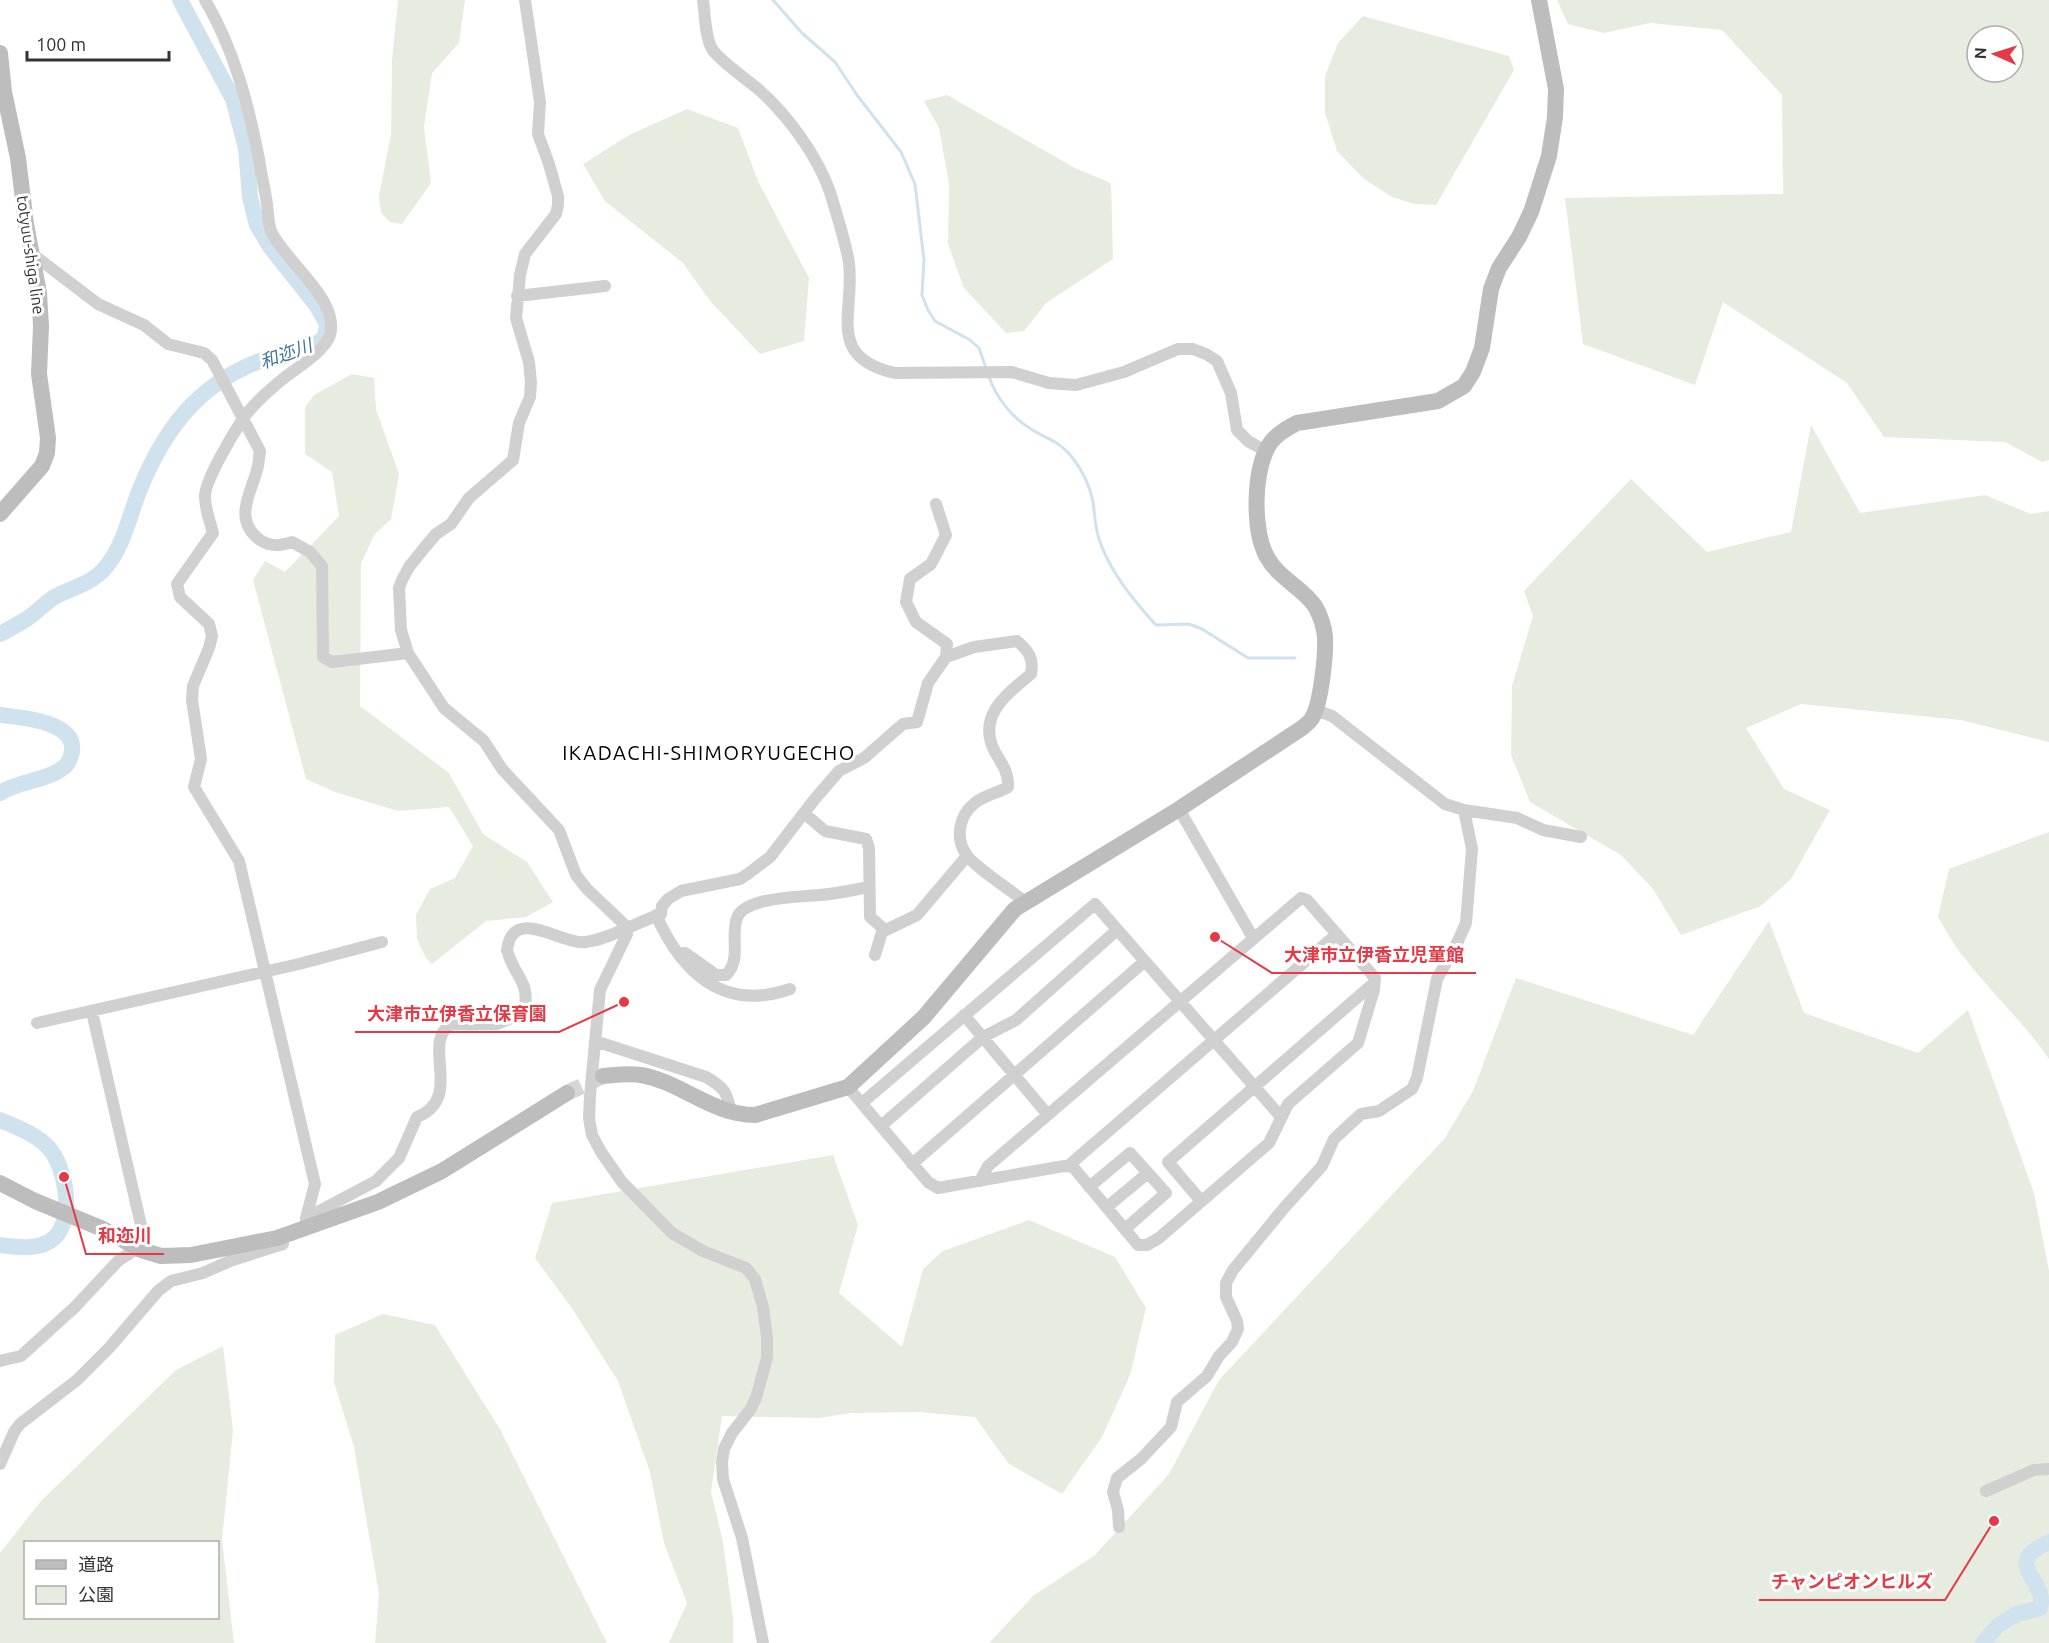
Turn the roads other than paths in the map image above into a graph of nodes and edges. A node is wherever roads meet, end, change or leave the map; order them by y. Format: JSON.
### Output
{"nodes":[{"id":1,"x":205,"y":0,"type":"edge"},
{"id":2,"x":525,"y":0,"type":"edge"},
{"id":3,"x":703,"y":0,"type":"edge"},
{"id":4,"x":1539,"y":0,"type":"edge"},
{"id":5,"x":0,"y":53,"type":"edge"},
{"id":6,"x":31,"y":253,"type":"junction"},
{"id":7,"x":605,"y":286,"type":"dead end"},
{"id":8,"x":517,"y":296,"type":"junction"},
{"id":9,"x":243,"y":419,"type":"junction"},
{"id":10,"x":1262,"y":448,"type":"dead end"},
{"id":11,"x":936,"y":504,"type":"dead end"},
{"id":12,"x":0,"y":514,"type":"edge"},
{"id":13,"x":408,"y":653,"type":"junction"},
{"id":14,"x":946,"y":657,"type":"junction"},
{"id":15,"x":1315,"y":710,"type":"junction"},
{"id":16,"x":1179,"y":809,"type":"junction"},
{"id":17,"x":1464,"y":810,"type":"junction"},
{"id":18,"x":804,"y":813,"type":"junction"},
{"id":19,"x":1581,"y":837,"type":"dead end"},
{"id":20,"x":967,"y":856,"type":"junction"},
{"id":21,"x":869,"y":887,"type":"junction"},
{"id":22,"x":1024,"y":901,"type":"junction"},
{"id":23,"x":656,"y":915,"type":"junction"},
{"id":24,"x":627,"y":927,"type":"junction"},
{"id":25,"x":885,"y":930,"type":"junction"},
{"id":26,"x":1117,"y":930,"type":"junction"},
{"id":27,"x":1337,"y":934,"type":"junction"},
{"id":28,"x":1254,"y":938,"type":"junction"},
{"id":29,"x":382,"y":942,"type":"dead end"},
{"id":30,"x":680,"y":954,"type":"junction"},
{"id":31,"x":875,"y":955,"type":"dead end"},
{"id":32,"x":1145,"y":962,"type":"junction"},
{"id":33,"x":267,"y":971,"type":"junction"},
{"id":34,"x":1374,"y":983,"type":"junction"},
{"id":35,"x":790,"y":989,"type":"dead end"},
{"id":36,"x":1180,"y":1001,"type":"junction"},
{"id":37,"x":92,"y":1012,"type":"junction"},
{"id":38,"x":963,"y":1015,"type":"junction"},
{"id":39,"x":37,"y":1023,"type":"dead end"},
{"id":40,"x":983,"y":1038,"type":"junction"},
{"id":41,"x":1214,"y":1040,"type":"junction"},
{"id":42,"x":595,"y":1041,"type":"junction"},
{"id":43,"x":1014,"y":1075,"type":"junction"},
{"id":44,"x":603,"y":1076,"type":"tunnel mouth"},
{"id":45,"x":848,"y":1087,"type":"junction"},
{"id":46,"x":1255,"y":1087,"type":"junction"},
{"id":47,"x":567,"y":1093,"type":"tunnel mouth"},
{"id":48,"x":862,"y":1103,"type":"junction"},
{"id":49,"x":731,"y":1113,"type":"junction"},
{"id":50,"x":1048,"y":1115,"type":"junction"},
{"id":51,"x":1281,"y":1117,"type":"junction"},
{"id":52,"x":881,"y":1126,"type":"junction"},
{"id":53,"x":912,"y":1164,"type":"junction"},
{"id":54,"x":1068,"y":1166,"type":"junction"},
{"id":55,"x":1148,"y":1173,"type":"junction"},
{"id":56,"x":980,"y":1180,"type":"junction"},
{"id":57,"x":0,"y":1183,"type":"edge"},
{"id":58,"x":1089,"y":1187,"type":"junction"},
{"id":59,"x":1201,"y":1201,"type":"junction"},
{"id":60,"x":1107,"y":1207,"type":"junction"},
{"id":61,"x":305,"y":1228,"type":"junction"},
{"id":62,"x":1125,"y":1229,"type":"junction"},
{"id":63,"x":137,"y":1248,"type":"junction"},
{"id":64,"x":0,"y":1361,"type":"edge"},
{"id":65,"x":0,"y":1464,"type":"edge"},
{"id":66,"x":2049,"y":1469,"type":"edge"},
{"id":67,"x":1986,"y":1491,"type":"dead end"},
{"id":68,"x":1119,"y":1527,"type":"dead end"},
{"id":69,"x":763,"y":1643,"type":"edge"}],
"edges":[{"from":1,"to":9,"type":"street"},
{"from":2,"to":8,"type":"street"},
{"from":3,"to":10,"type":"street"},
{"from":4,"to":15,"type":"street"},
{"from":5,"to":6,"type":"street","name":"totyuu-shiga line"},
{"from":6,"to":9,"type":"street"},
{"from":6,"to":12,"type":"street","name":"totyuu-shiga line"},
{"from":7,"to":8,"type":"street"},
{"from":8,"to":13,"type":"street"},
{"from":9,"to":13,"type":"street"},
{"from":9,"to":33,"type":"street"},
{"from":11,"to":14,"type":"street"},
{"from":13,"to":24,"type":"street"},
{"from":14,"to":18,"type":"street"},
{"from":14,"to":20,"type":"street"},
{"from":15,"to":16,"type":"street"},
{"from":15,"to":17,"type":"street"},
{"from":16,"to":22,"type":"street"},
{"from":16,"to":28,"type":"street"},
{"from":17,"to":19,"type":"street"},
{"from":17,"to":68,"type":"street"},
{"from":18,"to":21,"type":"street"},
{"from":18,"to":23,"type":"street"},
{"from":20,"to":22,"type":"street"},
{"from":20,"to":25,"type":"street"},
{"from":21,"to":25,"type":"street"},
{"from":21,"to":30,"type":"street"},
{"from":22,"to":45,"type":"street"},
{"from":23,"to":24,"type":"street"},
{"from":23,"to":30,"type":"street"},
{"from":24,"to":42,"type":"street"},
{"from":24,"to":61,"type":"street"},
{"from":25,"to":31,"type":"street"},
{"from":26,"to":32,"type":"street"},
{"from":26,"to":38,"type":"street"},
{"from":26,"to":40,"type":"street"},
{"from":27,"to":28,"type":"street"},
{"from":27,"to":34,"type":"street"},
{"from":27,"to":41,"type":"street"},
{"from":28,"to":36,"type":"street"},
{"from":29,"to":33,"type":"street"},
{"from":30,"to":35,"type":"street"},
{"from":32,"to":36,"type":"street"},
{"from":32,"to":43,"type":"street"},
{"from":33,"to":37,"type":"street"},
{"from":33,"to":61,"type":"street"},
{"from":34,"to":46,"type":"street"},
{"from":34,"to":51,"type":"street"},
{"from":36,"to":41,"type":"street"},
{"from":36,"to":50,"type":"street"},
{"from":37,"to":39,"type":"street"},
{"from":37,"to":63,"type":"street"},
{"from":38,"to":40,"type":"street"},
{"from":38,"to":48,"type":"street"},
{"from":40,"to":43,"type":"street"},
{"from":40,"to":52,"type":"street"},
{"from":41,"to":46,"type":"street"},
{"from":41,"to":54,"type":"street"},
{"from":42,"to":49,"type":"street"},
{"from":42,"to":69,"type":"street"},
{"from":43,"to":50,"type":"street"},
{"from":43,"to":53,"type":"street"},
{"from":44,"to":49,"type":"street"},
{"from":45,"to":48,"type":"street"},
{"from":45,"to":49,"type":"street"},
{"from":46,"to":51,"type":"street"},
{"from":46,"to":59,"type":"street"},
{"from":47,"to":61,"type":"street"},
{"from":48,"to":52,"type":"street"},
{"from":50,"to":56,"type":"street"},
{"from":51,"to":59,"type":"street"},
{"from":52,"to":53,"type":"street"},
{"from":53,"to":56,"type":"street"},
{"from":54,"to":56,"type":"street"},
{"from":54,"to":58,"type":"street"},
{"from":55,"to":58,"type":"street"},
{"from":55,"to":60,"type":"street"},
{"from":55,"to":62,"type":"street"},
{"from":57,"to":63,"type":"street"},
{"from":58,"to":60,"type":"street"},
{"from":59,"to":62,"type":"street"},
{"from":60,"to":62,"type":"street"},
{"from":61,"to":63,"type":"street"},
{"from":61,"to":65,"type":"street"},
{"from":63,"to":64,"type":"street"},
{"from":66,"to":67,"type":"street"}]}
